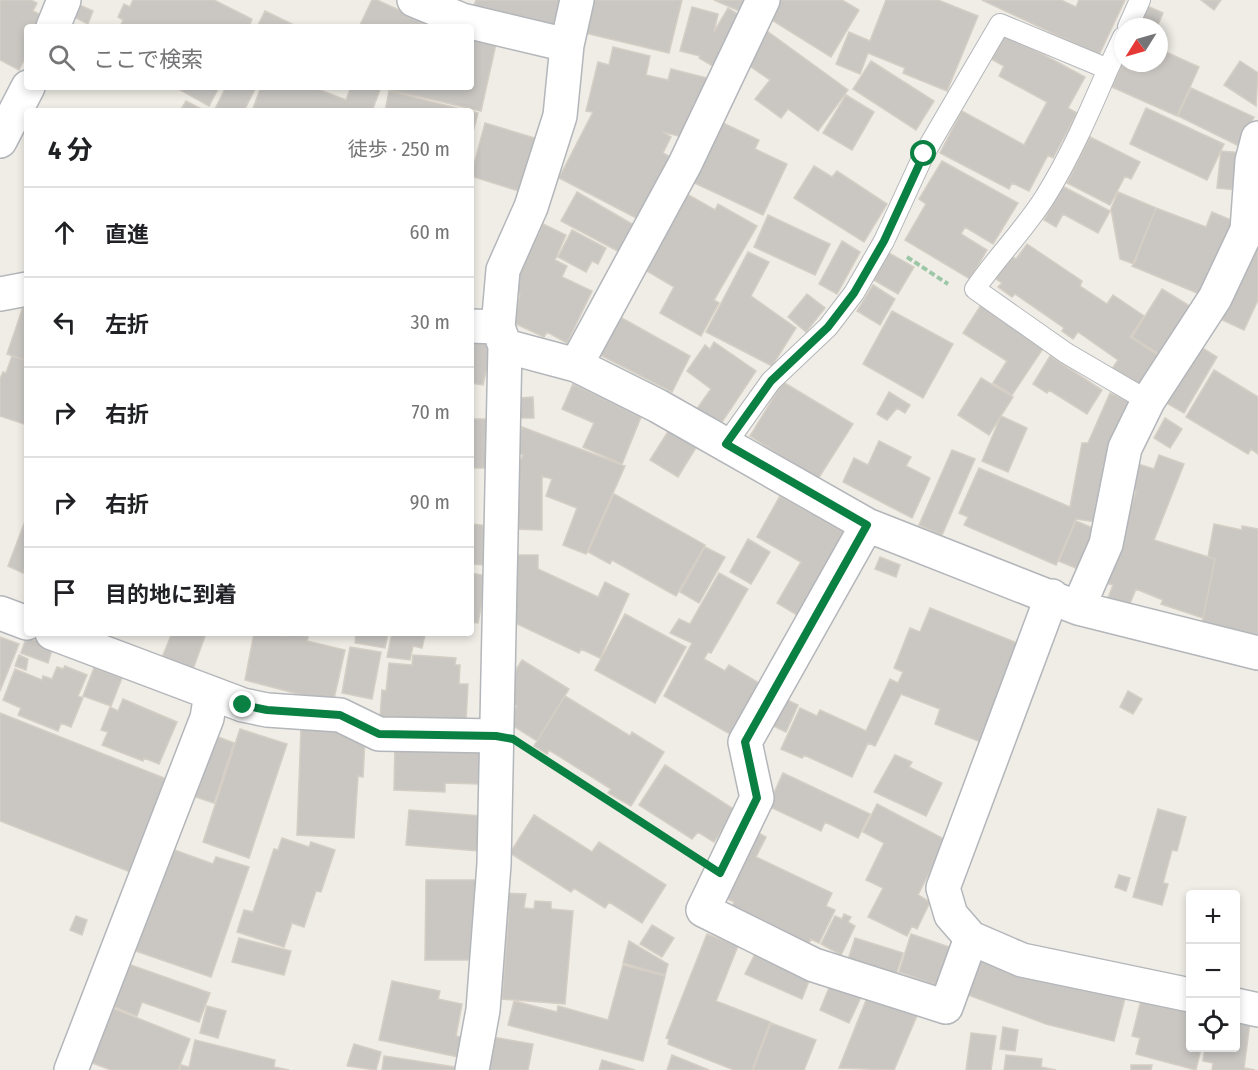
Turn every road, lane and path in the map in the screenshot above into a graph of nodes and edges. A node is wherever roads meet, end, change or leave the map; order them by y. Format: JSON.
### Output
{"nodes":[{"id":1,"x":64,"y":0,"type":"edge"},
{"id":2,"x":414,"y":0,"type":"edge"},
{"id":3,"x":577,"y":0,"type":"edge"},
{"id":4,"x":763,"y":0,"type":"edge"},
{"id":5,"x":1140,"y":0,"type":"edge"},
{"id":6,"x":1132,"y":18,"type":"edge"},
{"id":7,"x":54,"y":24,"type":"edge"},
{"id":8,"x":567,"y":45,"type":"junction"},
{"id":9,"x":1114,"y":56,"type":"edge"},
{"id":10,"x":1108,"y":69,"type":"junction"},
{"id":11,"x":26,"y":90,"type":"edge"},
{"id":12,"x":1258,"y":138,"type":"edge"},
{"id":13,"x":0,"y":141,"type":"edge"},
{"id":14,"x":884,"y":241,"type":"junction"},
{"id":15,"x":24,"y":290,"type":"edge"},
{"id":16,"x":975,"y":290,"type":"junction"},
{"id":17,"x":0,"y":294,"type":"edge"},
{"id":18,"x":491,"y":333,"type":"edge"},
{"id":19,"x":576,"y":365,"type":"junction"},
{"id":20,"x":1148,"y":401,"type":"junction"},
{"id":21,"x":726,"y":444,"type":"junction"},
{"id":22,"x":867,"y":525,"type":"junction"},
{"id":23,"x":1065,"y":602,"type":"junction"},
{"id":24,"x":0,"y":613,"type":"edge"},
{"id":25,"x":24,"y":622,"type":"edge"},
{"id":26,"x":60,"y":636,"type":"edge"},
{"id":27,"x":1258,"y":653,"type":"edge"},
{"id":28,"x":211,"y":694,"type":"junction"},
{"id":29,"x":496,"y":736,"type":"junction"},
{"id":30,"x":720,"y":873,"type":"junction"},
{"id":31,"x":971,"y":938,"type":"junction"},
{"id":32,"x":1186,"y":994,"type":"edge"},
{"id":33,"x":1240,"y":1006,"type":"edge"},
{"id":34,"x":1258,"y":1010,"type":"edge"},
{"id":35,"x":71,"y":1070,"type":"edge"},
{"id":36,"x":472,"y":1070,"type":"edge"}],
"edges":[{"from":1,"to":7,"type":"street"},
{"from":2,"to":8,"type":"street"},
{"from":3,"to":8,"type":"street"},
{"from":4,"to":19,"type":"street"},
{"from":5,"to":6,"type":"lane"},
{"from":8,"to":18,"type":"street"},
{"from":9,"to":10,"type":"lane"},
{"from":10,"to":14,"type":"lane"},
{"from":10,"to":16,"type":"lane"},
{"from":11,"to":13,"type":"street"},
{"from":12,"to":20,"type":"street"},
{"from":14,"to":16,"type":"path"},
{"from":14,"to":21,"type":"lane"},
{"from":15,"to":17,"type":"street"},
{"from":16,"to":20,"type":"lane"},
{"from":18,"to":19,"type":"street"},
{"from":18,"to":29,"type":"street"},
{"from":19,"to":21,"type":"street"},
{"from":20,"to":23,"type":"street"},
{"from":21,"to":22,"type":"street"},
{"from":22,"to":23,"type":"street"},
{"from":22,"to":30,"type":"street"},
{"from":23,"to":27,"type":"street"},
{"from":23,"to":31,"type":"street"},
{"from":24,"to":25,"type":"street"},
{"from":26,"to":28,"type":"street"},
{"from":28,"to":29,"type":"street"},
{"from":28,"to":35,"type":"street"},
{"from":29,"to":30,"type":"path"},
{"from":29,"to":36,"type":"street"},
{"from":30,"to":31,"type":"street"},
{"from":31,"to":32,"type":"street"},
{"from":33,"to":34,"type":"street"}]}
